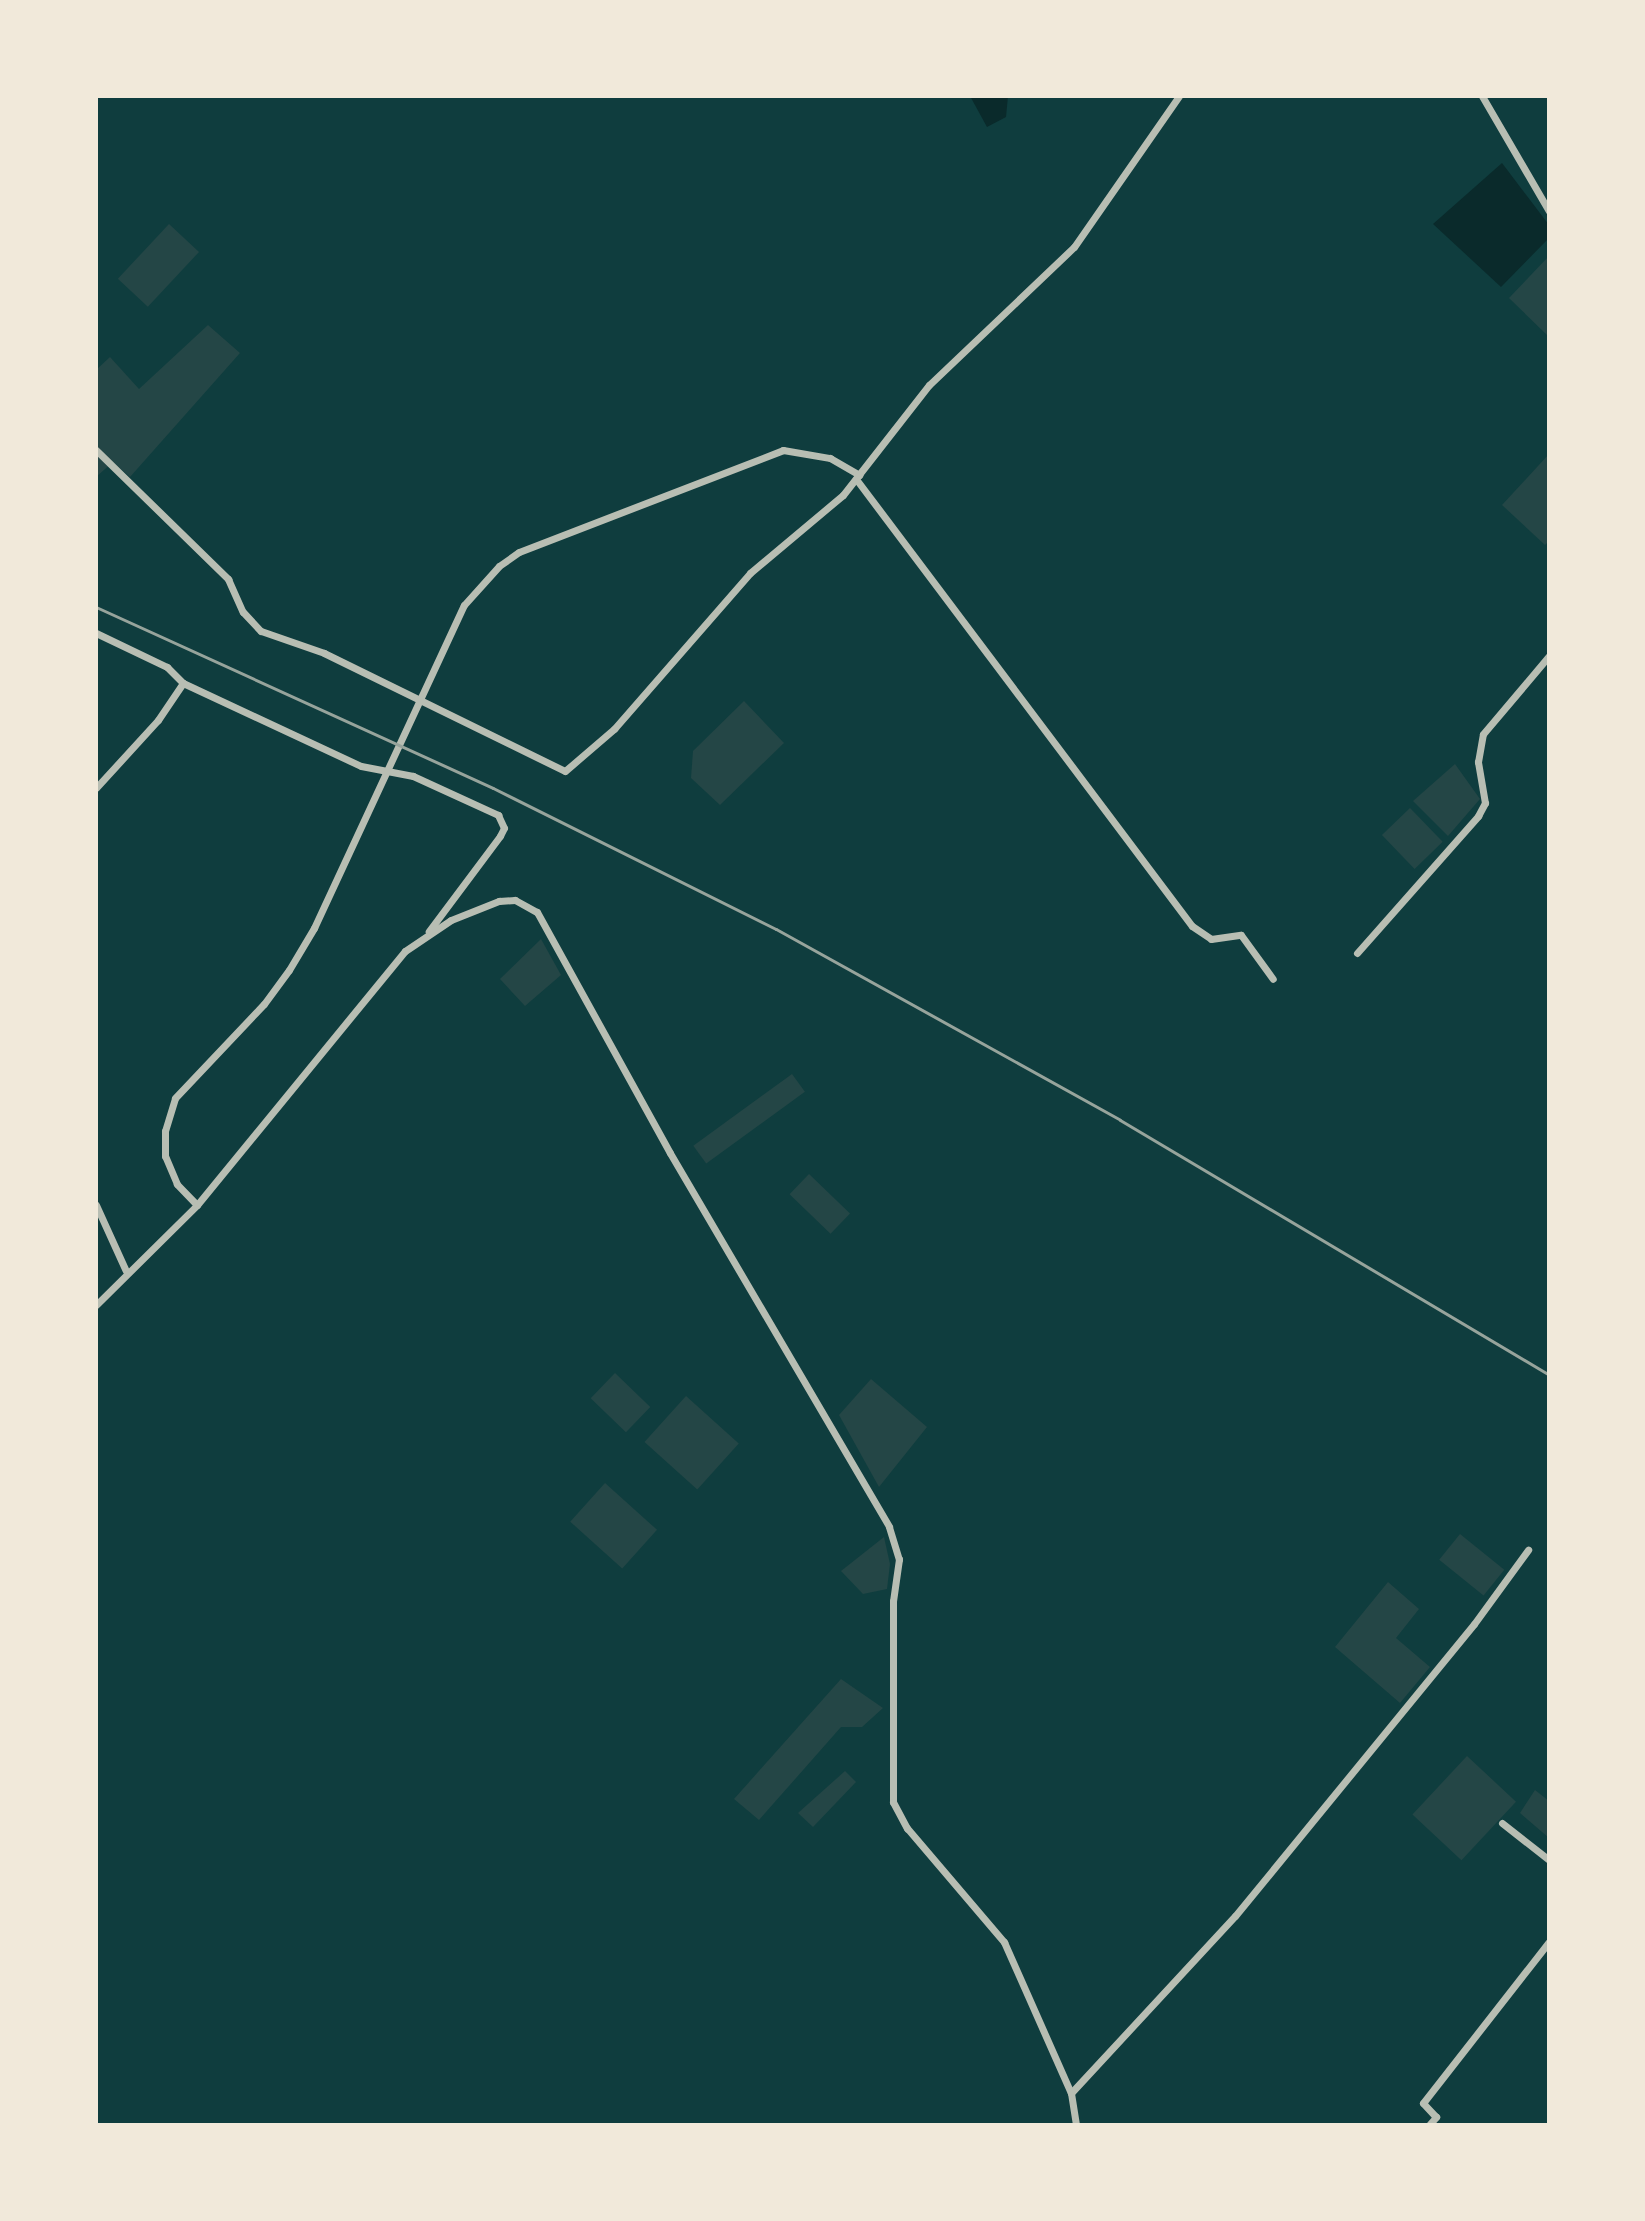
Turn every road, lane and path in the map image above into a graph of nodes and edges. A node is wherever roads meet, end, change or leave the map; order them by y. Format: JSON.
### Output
{"nodes":[{"id":1,"x":1179,"y":96,"type":"edge"},
{"id":2,"x":1482,"y":96,"type":"edge"},
{"id":3,"x":1549,"y":211,"type":"edge"},
{"id":4,"x":96,"y":450,"type":"edge"},
{"id":5,"x":858,"y":477,"type":"junction"},
{"id":6,"x":96,"y":633,"type":"edge"},
{"id":7,"x":1549,"y":656,"type":"edge"},
{"id":8,"x":183,"y":683,"type":"junction"},
{"id":9,"x":96,"y":788,"type":"edge"},
{"id":10,"x":427,"y":933,"type":"junction"},
{"id":11,"x":1357,"y":953,"type":"dead end"},
{"id":12,"x":1273,"y":979,"type":"dead end"},
{"id":13,"x":96,"y":1205,"type":"edge"},
{"id":14,"x":197,"y":1205,"type":"junction"},
{"id":15,"x":126,"y":1271,"type":"junction"},
{"id":16,"x":96,"y":1305,"type":"edge"},
{"id":17,"x":1528,"y":1550,"type":"dead end"},
{"id":18,"x":1502,"y":1823,"type":"dead end"},
{"id":19,"x":1549,"y":1860,"type":"edge"},
{"id":20,"x":1549,"y":1942,"type":"edge"},
{"id":21,"x":1071,"y":2093,"type":"junction"},
{"id":22,"x":1076,"y":2125,"type":"edge"},
{"id":23,"x":1429,"y":2125,"type":"edge"}],
"edges":[{"from":1,"to":5,"type":"street"},
{"from":2,"to":3,"type":"street"},
{"from":4,"to":5,"type":"street"},
{"from":5,"to":12,"type":"street"},
{"from":5,"to":14,"type":"street"},
{"from":6,"to":8,"type":"street"},
{"from":7,"to":11,"type":"street"},
{"from":8,"to":9,"type":"street"},
{"from":8,"to":10,"type":"street"},
{"from":10,"to":14,"type":"street"},
{"from":10,"to":21,"type":"street"},
{"from":13,"to":15,"type":"street"},
{"from":14,"to":15,"type":"street"},
{"from":15,"to":16,"type":"street"},
{"from":17,"to":21,"type":"street"},
{"from":18,"to":19,"type":"street"},
{"from":20,"to":23,"type":"street"},
{"from":21,"to":22,"type":"street"}]}
